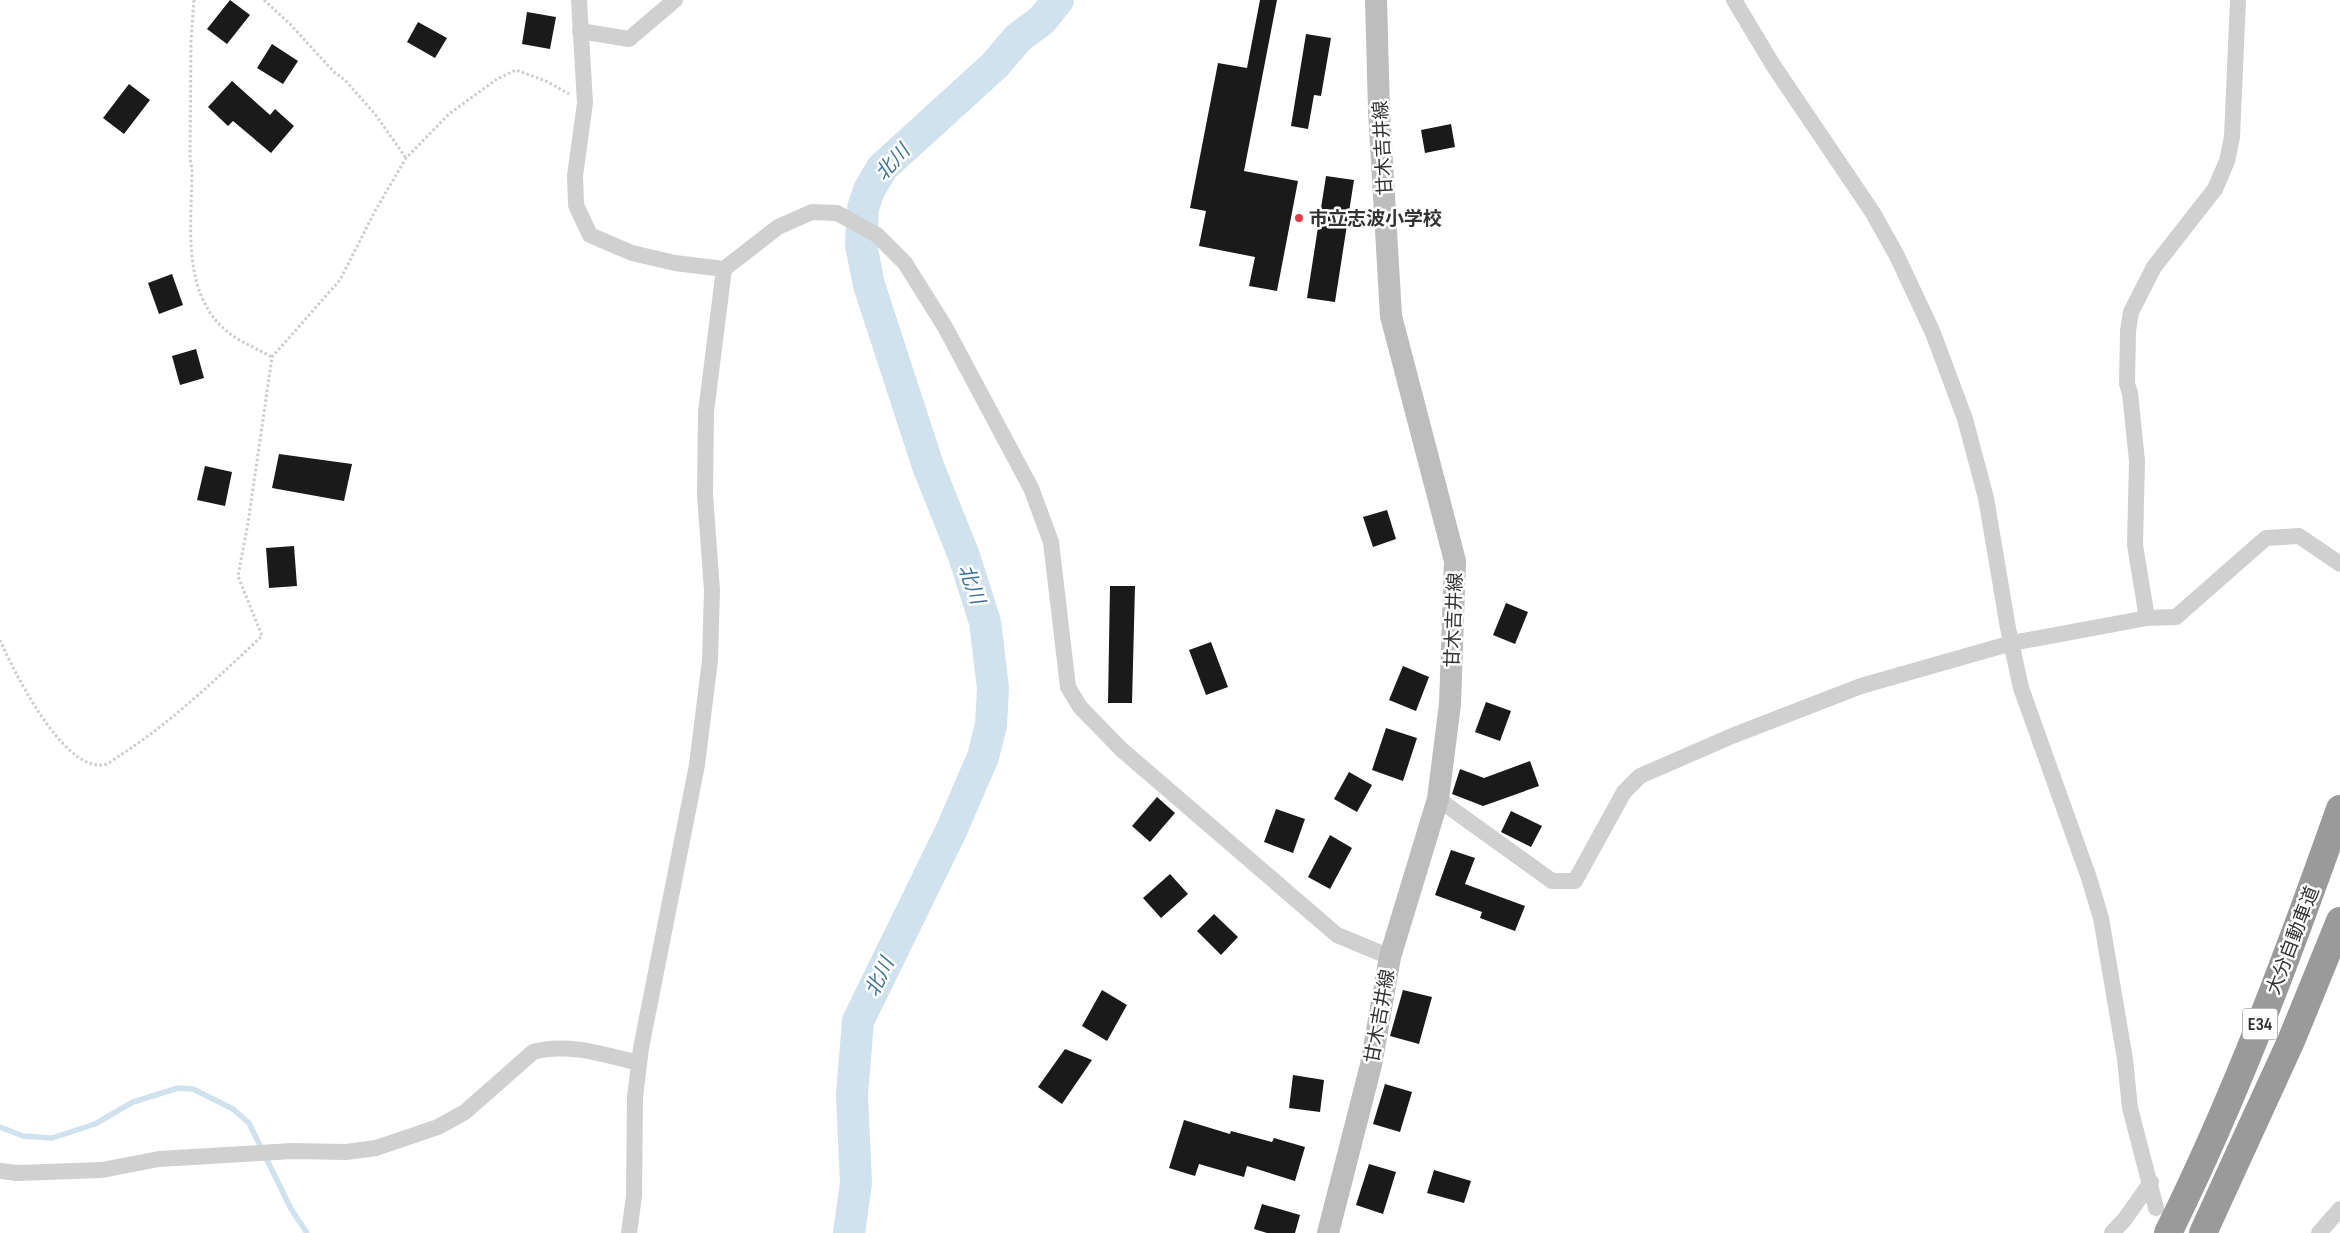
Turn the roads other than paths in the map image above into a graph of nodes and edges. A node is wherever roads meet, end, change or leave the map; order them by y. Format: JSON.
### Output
{"nodes":[{"id":1,"x":578,"y":0,"type":"edge"},
{"id":2,"x":675,"y":0,"type":"edge"},
{"id":3,"x":1376,"y":0,"type":"edge"},
{"id":4,"x":1734,"y":0,"type":"edge"},
{"id":5,"x":2238,"y":0,"type":"edge"},
{"id":6,"x":580,"y":31,"type":"junction"},
{"id":7,"x":724,"y":269,"type":"junction"},
{"id":8,"x":2340,"y":564,"type":"edge"},
{"id":9,"x":2146,"y":618,"type":"junction"},
{"id":10,"x":2012,"y":643,"type":"junction"},
{"id":11,"x":1438,"y":799,"type":"junction"},
{"id":12,"x":2340,"y":809,"type":"edge"},
{"id":13,"x":2340,"y":921,"type":"edge"},
{"id":14,"x":1390,"y":957,"type":"junction"},
{"id":15,"x":639,"y":1063,"type":"junction"},
{"id":16,"x":0,"y":1171,"type":"edge"},
{"id":17,"x":2151,"y":1182,"type":"junction"},
{"id":18,"x":2156,"y":1208,"type":"dead end"},
{"id":19,"x":2340,"y":1209,"type":"edge"},
{"id":20,"x":629,"y":1233,"type":"edge"},
{"id":21,"x":1328,"y":1233,"type":"edge"},
{"id":22,"x":2112,"y":1233,"type":"edge"},
{"id":23,"x":2168,"y":1233,"type":"edge"},
{"id":24,"x":2203,"y":1233,"type":"edge"},
{"id":25,"x":2319,"y":1233,"type":"edge"}],
"edges":[{"from":1,"to":6,"type":"street"},
{"from":2,"to":6,"type":"street"},
{"from":3,"to":11,"type":"main road","name":"甘木吉井線"},
{"from":4,"to":10,"type":"street"},
{"from":5,"to":9,"type":"street"},
{"from":6,"to":7,"type":"street"},
{"from":7,"to":14,"type":"street"},
{"from":7,"to":15,"type":"street"},
{"from":8,"to":9,"type":"street"},
{"from":9,"to":10,"type":"street"},
{"from":10,"to":11,"type":"street"},
{"from":10,"to":17,"type":"street"},
{"from":11,"to":14,"type":"main road","name":"甘木吉井線"},
{"from":12,"to":23,"type":"highway","name":"大分自動車道","number":"E34"},
{"from":13,"to":24,"type":"highway","name":"大分自動車道","number":"E34"},
{"from":14,"to":21,"type":"main road","name":"甘木吉井線"},
{"from":15,"to":16,"type":"street"},
{"from":15,"to":20,"type":"street"},
{"from":17,"to":18,"type":"street"},
{"from":17,"to":22,"type":"street"},
{"from":19,"to":25,"type":"street"}]}
